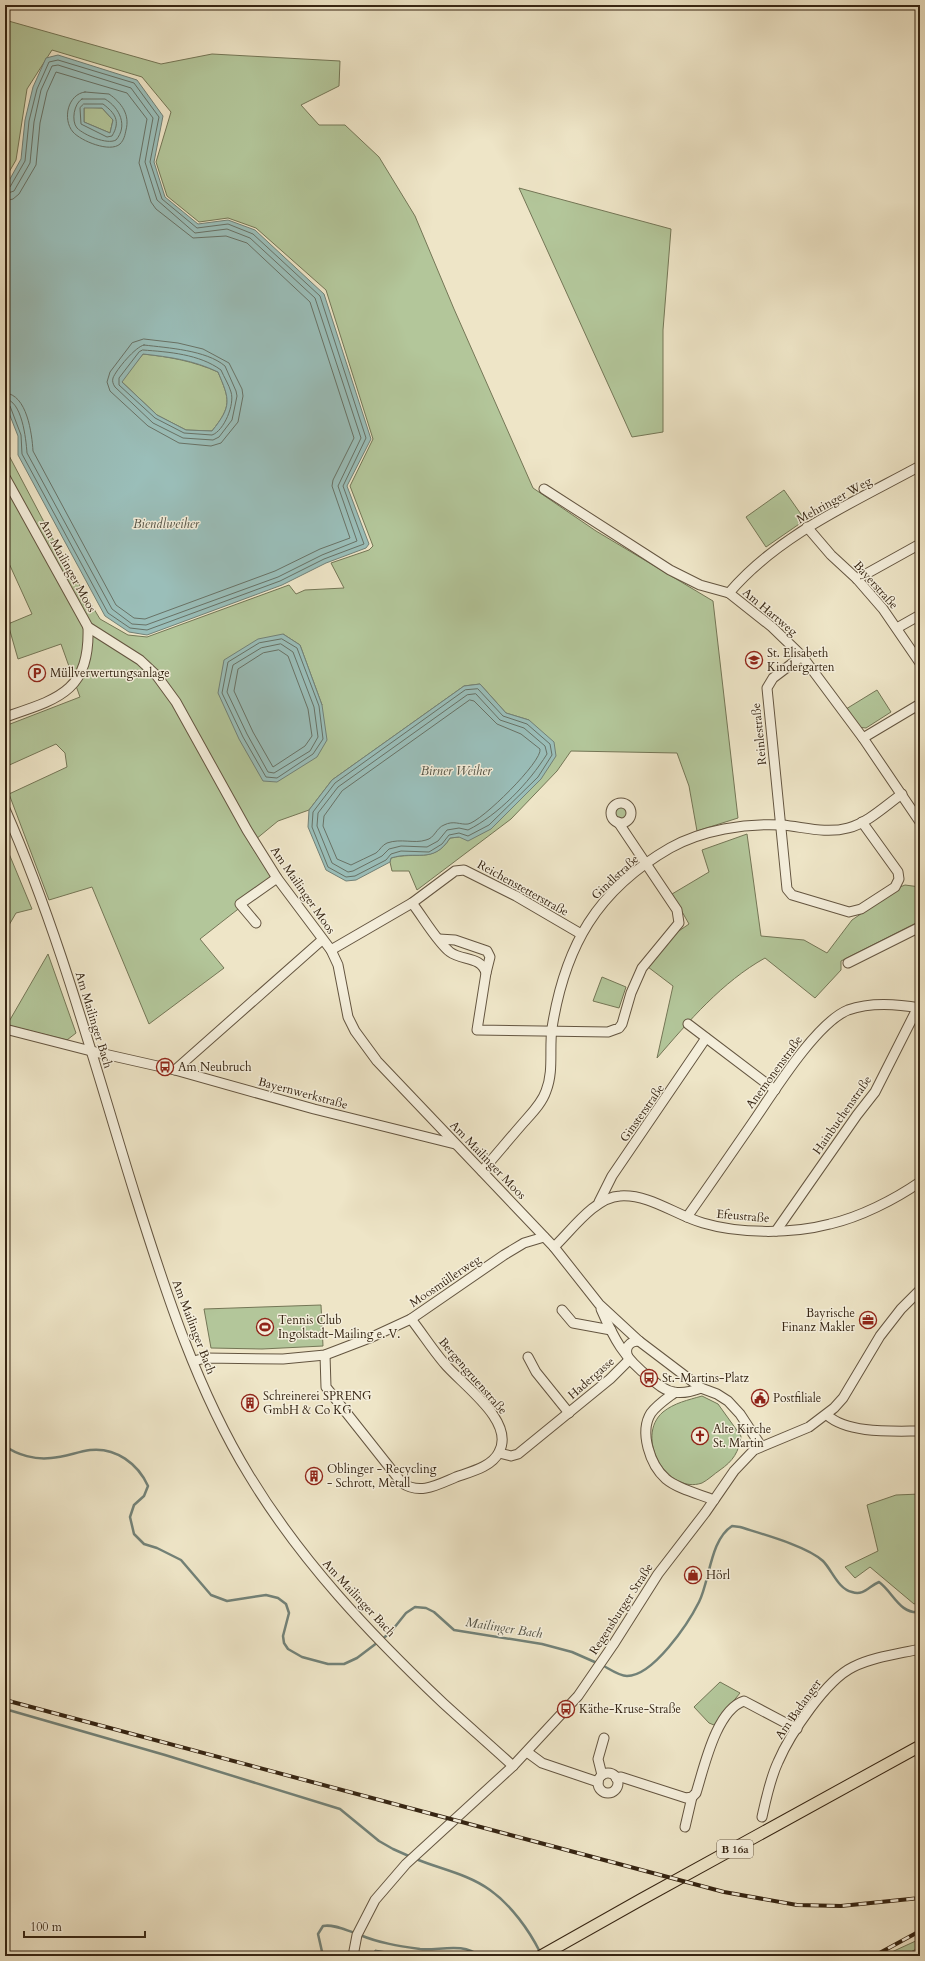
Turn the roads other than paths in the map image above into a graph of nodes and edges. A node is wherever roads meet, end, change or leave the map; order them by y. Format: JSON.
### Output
{"nodes":[{"id":1,"x":920,"y":466,"type":"edge"},
{"id":2,"x":5,"y":477,"type":"edge"},
{"id":3,"x":544,"y":489,"type":"dead end"},
{"id":4,"x":806,"y":527,"type":"junction"},
{"id":5,"x":920,"y":544,"type":"edge"},
{"id":6,"x":857,"y":579,"type":"junction"},
{"id":7,"x":729,"y":593,"type":"junction"},
{"id":8,"x":920,"y":614,"type":"edge"},
{"id":9,"x":88,"y":627,"type":"junction"},
{"id":10,"x":897,"y":628,"type":"junction"},
{"id":11,"x":802,"y":656,"type":"junction"},
{"id":12,"x":920,"y":664,"type":"edge"},
{"id":13,"x":920,"y":704,"type":"edge"},
{"id":14,"x":5,"y":717,"type":"edge"},
{"id":15,"x":863,"y":738,"type":"junction"},
{"id":16,"x":902,"y":794,"type":"junction"},
{"id":17,"x":5,"y":808,"type":"edge"},
{"id":18,"x":618,"y":822,"type":"dead end"},
{"id":19,"x":862,"y":822,"type":"junction"},
{"id":20,"x":920,"y":822,"type":"edge"},
{"id":21,"x":781,"y":825,"type":"junction"},
{"id":22,"x":645,"y":864,"type":"junction"},
{"id":23,"x":277,"y":878,"type":"junction"},
{"id":24,"x":412,"y":903,"type":"junction"},
{"id":25,"x":256,"y":923,"type":"dead end"},
{"id":26,"x":920,"y":927,"type":"edge"},
{"id":27,"x":581,"y":934,"type":"junction"},
{"id":28,"x":439,"y":939,"type":"junction"},
{"id":29,"x":322,"y":940,"type":"junction"},
{"id":30,"x":331,"y":950,"type":"junction"},
{"id":31,"x":848,"y":963,"type":"dead end"},
{"id":32,"x":486,"y":973,"type":"junction"},
{"id":33,"x":919,"y":1008,"type":"edge"},
{"id":34,"x":688,"y":1024,"type":"dead end"},
{"id":35,"x":5,"y":1029,"type":"edge"},
{"id":36,"x":552,"y":1032,"type":"junction"},
{"id":37,"x":706,"y":1038,"type":"junction"},
{"id":38,"x":91,"y":1051,"type":"junction"},
{"id":39,"x":175,"y":1070,"type":"junction"},
{"id":40,"x":775,"y":1090,"type":"junction"},
{"id":41,"x":456,"y":1144,"type":"junction"},
{"id":42,"x":482,"y":1171,"type":"junction"},
{"id":43,"x":920,"y":1182,"type":"edge"},
{"id":44,"x":599,"y":1202,"type":"junction"},
{"id":45,"x":688,"y":1217,"type":"junction"},
{"id":46,"x":776,"y":1231,"type":"junction"},
{"id":47,"x":544,"y":1237,"type":"junction"},
{"id":48,"x":554,"y":1247,"type":"junction"},
{"id":49,"x":920,"y":1290,"type":"edge"},
{"id":50,"x":599,"y":1304,"type":"junction"},
{"id":51,"x":562,"y":1310,"type":"dead end"},
{"id":52,"x":411,"y":1319,"type":"junction"},
{"id":53,"x":611,"y":1330,"type":"junction"},
{"id":54,"x":639,"y":1340,"type":"junction"},
{"id":55,"x":325,"y":1355,"type":"junction"},
{"id":56,"x":528,"y":1357,"type":"dead end"},
{"id":57,"x":629,"y":1360,"type":"junction"},
{"id":58,"x":194,"y":1361,"type":"junction"},
{"id":59,"x":701,"y":1388,"type":"junction"},
{"id":60,"x":674,"y":1393,"type":"junction"},
{"id":61,"x":569,"y":1413,"type":"junction"},
{"id":62,"x":827,"y":1415,"type":"junction"},
{"id":63,"x":920,"y":1431,"type":"edge"},
{"id":64,"x":761,"y":1446,"type":"junction"},
{"id":65,"x":499,"y":1453,"type":"junction"},
{"id":66,"x":714,"y":1500,"type":"junction"},
{"id":67,"x":920,"y":1649,"type":"edge"},
{"id":68,"x":797,"y":1729,"type":"junction"},
{"id":69,"x":604,"y":1738,"type":"dead end"},
{"id":70,"x":920,"y":1746,"type":"edge"},
{"id":71,"x":526,"y":1752,"type":"junction"},
{"id":72,"x":513,"y":1766,"type":"junction"},
{"id":73,"x":616,"y":1778,"type":"junction"},
{"id":74,"x":600,"y":1779,"type":"junction"},
{"id":75,"x":692,"y":1797,"type":"junction"},
{"id":76,"x":762,"y":1817,"type":"dead end"},
{"id":77,"x":685,"y":1827,"type":"dead end"},
{"id":78,"x":353,"y":1952,"type":"edge"},
{"id":79,"x":546,"y":1954,"type":"edge"}],
"edges":[{"from":1,"to":4,"type":"street","name":"Mehringer Weg"},
{"from":2,"to":9,"type":"street","name":"Am Mailinger Moos"},
{"from":3,"to":7,"type":"street","name":"Am Hartweg"},
{"from":4,"to":6,"type":"street","name":"Bayerstraße"},
{"from":4,"to":7,"type":"street","name":"Mehringer Weg"},
{"from":5,"to":6,"type":"street"},
{"from":6,"to":10,"type":"street","name":"Bayerstraße"},
{"from":7,"to":11,"type":"street","name":"Am Hartweg"},
{"from":8,"to":10,"type":"street"},
{"from":9,"to":14,"type":"street"},
{"from":9,"to":23,"type":"street","name":"Am Mailinger Moos"},
{"from":10,"to":12,"type":"street","name":"Bayerstraße"},
{"from":11,"to":15,"type":"street","name":"Am Hartweg"},
{"from":11,"to":21,"type":"street","name":"Reinlestraße"},
{"from":13,"to":15,"type":"street"},
{"from":15,"to":16,"type":"street","name":"Am Hartweg"},
{"from":16,"to":19,"type":"street","name":"Gindlstraße"},
{"from":16,"to":20,"type":"street","name":"Am Hartweg"},
{"from":17,"to":38,"type":"street","name":"Am Mailinger Bach"},
{"from":18,"to":22,"type":"street"},
{"from":19,"to":21,"type":"street","name":"Gindlstraße"},
{"from":19,"to":21,"type":"street","name":"Reinlestraße"},
{"from":21,"to":22,"type":"street","name":"Gindlstraße"},
{"from":22,"to":27,"type":"street","name":"Gindlstraße"},
{"from":22,"to":36,"type":"street"},
{"from":23,"to":25,"type":"street"},
{"from":23,"to":29,"type":"street","name":"Am Mailinger Moos"},
{"from":24,"to":27,"type":"street","name":"Reichenstetterstraße"},
{"from":24,"to":28,"type":"street"},
{"from":24,"to":30,"type":"street","name":"Reichenstetterstraße"},
{"from":26,"to":31,"type":"street"},
{"from":27,"to":36,"type":"street","name":"Gindlstraße"},
{"from":28,"to":32,"type":"street"},
{"from":28,"to":32,"type":"street"},
{"from":29,"to":30,"type":"street","name":"Am Mailinger Moos"},
{"from":29,"to":39,"type":"street"},
{"from":30,"to":41,"type":"street","name":"Am Mailinger Moos"},
{"from":32,"to":36,"type":"street"},
{"from":33,"to":40,"type":"street","name":"Anemonenstraße"},
{"from":33,"to":46,"type":"street","name":"Hainbuchenstraße"},
{"from":34,"to":37,"type":"street"},
{"from":35,"to":38,"type":"street","name":"Bayernwerkstraße"},
{"from":36,"to":42,"type":"street","name":"Gindlstraße"},
{"from":37,"to":40,"type":"street"},
{"from":37,"to":44,"type":"street","name":"Ginsterstraße"},
{"from":38,"to":39,"type":"street","name":"Bayernwerkstraße"},
{"from":38,"to":58,"type":"street","name":"Am Mailinger Bach"},
{"from":39,"to":41,"type":"street","name":"Bayernwerkstraße"},
{"from":40,"to":45,"type":"street","name":"Anemonenstraße"},
{"from":41,"to":42,"type":"street","name":"Am Mailinger Moos"},
{"from":42,"to":47,"type":"street","name":"Am Mailinger Moos"},
{"from":43,"to":46,"type":"street","name":"Efeustraße"},
{"from":44,"to":45,"type":"street","name":"Efeustraße"},
{"from":44,"to":48,"type":"street","name":"Efeustraße"},
{"from":45,"to":46,"type":"street","name":"Efeustraße"},
{"from":47,"to":48,"type":"street","name":"Am Mailinger Moos"},
{"from":47,"to":52,"type":"street","name":"Moosmüllerweg"},
{"from":48,"to":50,"type":"street","name":"Am Mailinger Moos"},
{"from":49,"to":62,"type":"street","name":"Regensburger Straße"},
{"from":50,"to":53,"type":"street","name":"Am Mailinger Moos"},
{"from":50,"to":54,"type":"street","name":"Am Mailinger Moos"},
{"from":51,"to":53,"type":"street"},
{"from":52,"to":55,"type":"street","name":"Moosmüllerweg"},
{"from":52,"to":65,"type":"street","name":"Bergengruenstraße"},
{"from":53,"to":57,"type":"street","name":"Am Mailinger Moos"},
{"from":54,"to":57,"type":"street"},
{"from":54,"to":59,"type":"street","name":"Am Mailinger Moos"},
{"from":55,"to":58,"type":"street","name":"Moosmüllerweg"},
{"from":55,"to":65,"type":"street"},
{"from":56,"to":61,"type":"street","name":"Hadergasse"},
{"from":57,"to":60,"type":"street","name":"Am Mailinger Moos"},
{"from":57,"to":61,"type":"street","name":"Hadergasse"},
{"from":58,"to":72,"type":"street","name":"Am Mailinger Bach"},
{"from":59,"to":60,"type":"street"},
{"from":59,"to":64,"type":"street","name":"Am Mailinger Moos"},
{"from":60,"to":66,"type":"street"},
{"from":61,"to":65,"type":"street","name":"Hadergasse"},
{"from":62,"to":63,"type":"street"},
{"from":62,"to":64,"type":"street","name":"Regensburger Straße"},
{"from":64,"to":66,"type":"street","name":"Regensburger Straße"},
{"from":66,"to":71,"type":"street","name":"Regensburger Straße"},
{"from":67,"to":68,"type":"street","name":"Am Badanger"},
{"from":68,"to":75,"type":"street"},
{"from":68,"to":76,"type":"street","name":"Am Badanger"},
{"from":69,"to":74,"type":"street"},
{"from":70,"to":79,"type":"main road","number":"B 16a"},
{"from":71,"to":72,"type":"street","name":"Regensburger Straße"},
{"from":71,"to":74,"type":"street"},
{"from":72,"to":78,"type":"street","name":"Regensburger Straße"},
{"from":73,"to":74,"type":"street"},
{"from":73,"to":74,"type":"street"},
{"from":73,"to":75,"type":"street"},
{"from":75,"to":77,"type":"street"}]}
